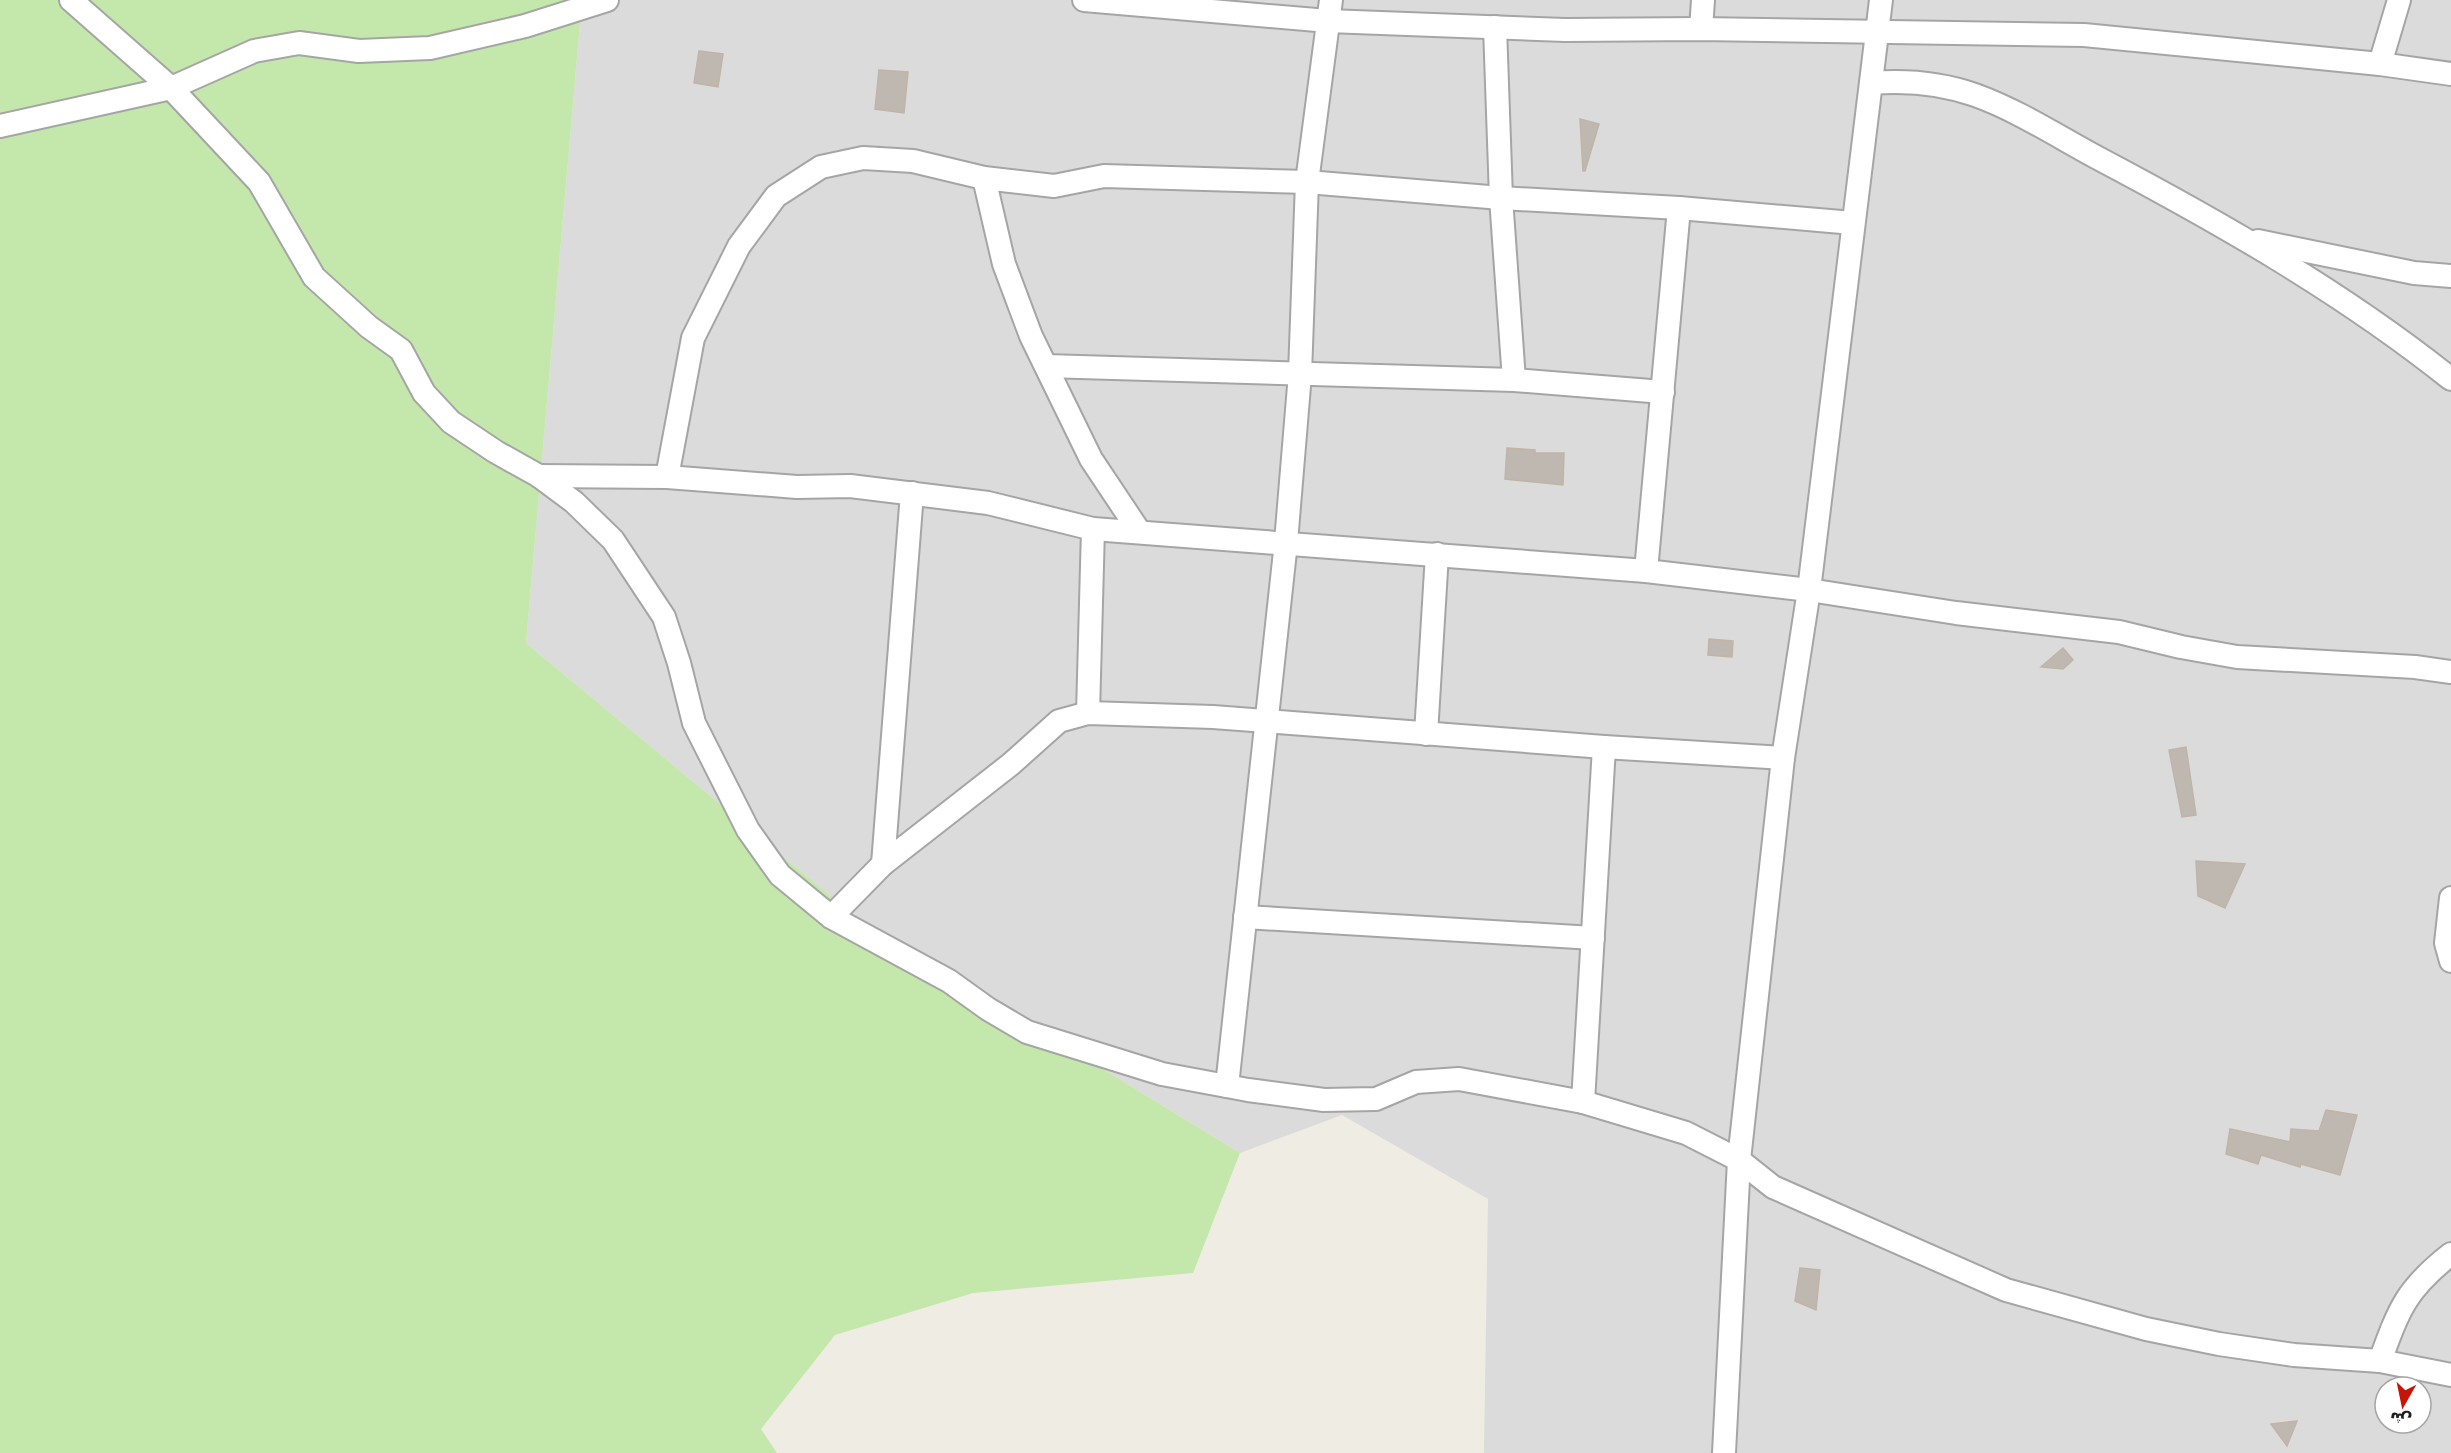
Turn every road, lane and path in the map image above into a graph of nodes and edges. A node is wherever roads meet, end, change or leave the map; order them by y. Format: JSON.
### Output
{"nodes":[{"id":1,"x":71,"y":0,"type":"edge"},
{"id":2,"x":607,"y":0,"type":"edge"},
{"id":3,"x":1084,"y":0,"type":"edge"},
{"id":4,"x":1703,"y":0,"type":"edge"},
{"id":5,"x":1881,"y":0,"type":"edge"},
{"id":6,"x":2399,"y":0,"type":"edge"},
{"id":7,"x":1329,"y":10,"type":"edge"},
{"id":8,"x":1495,"y":27,"type":"junction"},
{"id":9,"x":1701,"y":29,"type":"junction"},
{"id":10,"x":1877,"y":31,"type":"junction"},
{"id":11,"x":2380,"y":64,"type":"junction"},
{"id":12,"x":2451,"y":74,"type":"edge"},
{"id":13,"x":1872,"y":83,"type":"junction"},
{"id":14,"x":171,"y":88,"type":"junction"},
{"id":15,"x":0,"y":126,"type":"edge"},
{"id":16,"x":984,"y":178,"type":"junction"},
{"id":17,"x":1307,"y":182,"type":"junction"},
{"id":18,"x":1501,"y":198,"type":"junction"},
{"id":19,"x":1679,"y":208,"type":"junction"},
{"id":20,"x":1853,"y":223,"type":"junction"},
{"id":21,"x":2238,"y":236,"type":"junction"},
{"id":22,"x":2451,"y":276,"type":"edge"},
{"id":23,"x":1046,"y":366,"type":"junction"},
{"id":24,"x":1300,"y":374,"type":"junction"},
{"id":25,"x":2451,"y":379,"type":"edge"},
{"id":26,"x":1515,"y":380,"type":"junction"},
{"id":27,"x":1663,"y":392,"type":"junction"},
{"id":28,"x":539,"y":476,"type":"junction"},
{"id":29,"x":667,"y":477,"type":"junction"},
{"id":30,"x":912,"y":493,"type":"junction"},
{"id":31,"x":1093,"y":529,"type":"junction"},
{"id":32,"x":1139,"y":531,"type":"junction"},
{"id":33,"x":1286,"y":542,"type":"junction"},
{"id":34,"x":1437,"y":554,"type":"junction"},
{"id":35,"x":1646,"y":571,"type":"junction"},
{"id":36,"x":1809,"y":590,"type":"junction"},
{"id":37,"x":2451,"y":672,"type":"edge"},
{"id":38,"x":1088,"y":713,"type":"junction"},
{"id":39,"x":1265,"y":722,"type":"junction"},
{"id":40,"x":1426,"y":734,"type":"junction"},
{"id":41,"x":1604,"y":747,"type":"junction"},
{"id":42,"x":1783,"y":758,"type":"junction"},
{"id":43,"x":883,"y":864,"type":"junction"},
{"id":44,"x":2451,"y":898,"type":"edge"},
{"id":45,"x":831,"y":917,"type":"junction"},
{"id":46,"x":1245,"y":917,"type":"junction"},
{"id":47,"x":1593,"y":938,"type":"junction"},
{"id":48,"x":2451,"y":960,"type":"edge"},
{"id":49,"x":1227,"y":1086,"type":"junction"},
{"id":50,"x":1583,"y":1102,"type":"junction"},
{"id":51,"x":1739,"y":1160,"type":"junction"},
{"id":52,"x":2451,"y":1254,"type":"edge"},
{"id":53,"x":2380,"y":1361,"type":"junction"},
{"id":54,"x":2451,"y":1375,"type":"edge"},
{"id":55,"x":1724,"y":1453,"type":"edge"}],
"edges":[{"from":1,"to":14,"type":"street"},
{"from":2,"to":14,"type":"street"},
{"from":3,"to":7,"type":"street"},
{"from":4,"to":9,"type":"street"},
{"from":5,"to":10,"type":"street"},
{"from":6,"to":11,"type":"street"},
{"from":7,"to":8,"type":"street"},
{"from":7,"to":17,"type":"street"},
{"from":8,"to":9,"type":"street"},
{"from":8,"to":18,"type":"street"},
{"from":9,"to":10,"type":"street"},
{"from":10,"to":11,"type":"street"},
{"from":10,"to":13,"type":"street"},
{"from":11,"to":12,"type":"street"},
{"from":13,"to":20,"type":"street"},
{"from":13,"to":21,"type":"street"},
{"from":14,"to":15,"type":"street"},
{"from":14,"to":28,"type":"street"},
{"from":16,"to":17,"type":"street"},
{"from":16,"to":23,"type":"street"},
{"from":16,"to":29,"type":"street"},
{"from":17,"to":18,"type":"street"},
{"from":17,"to":24,"type":"street"},
{"from":18,"to":19,"type":"street"},
{"from":18,"to":26,"type":"street"},
{"from":19,"to":20,"type":"street"},
{"from":19,"to":27,"type":"street"},
{"from":20,"to":36,"type":"street"},
{"from":21,"to":22,"type":"street"},
{"from":21,"to":25,"type":"street"},
{"from":23,"to":24,"type":"street"},
{"from":23,"to":32,"type":"street"},
{"from":24,"to":26,"type":"street"},
{"from":24,"to":33,"type":"street"},
{"from":26,"to":27,"type":"street"},
{"from":27,"to":35,"type":"street"},
{"from":28,"to":29,"type":"street"},
{"from":28,"to":45,"type":"street"},
{"from":29,"to":30,"type":"street"},
{"from":30,"to":31,"type":"street"},
{"from":30,"to":43,"type":"street"},
{"from":31,"to":32,"type":"street"},
{"from":31,"to":38,"type":"street"},
{"from":32,"to":33,"type":"street"},
{"from":33,"to":34,"type":"street"},
{"from":33,"to":39,"type":"street"},
{"from":34,"to":35,"type":"street"},
{"from":34,"to":40,"type":"street"},
{"from":35,"to":36,"type":"street"},
{"from":36,"to":37,"type":"street"},
{"from":36,"to":42,"type":"street"},
{"from":38,"to":39,"type":"street"},
{"from":38,"to":43,"type":"street"},
{"from":39,"to":40,"type":"street"},
{"from":39,"to":46,"type":"street"},
{"from":40,"to":41,"type":"street"},
{"from":41,"to":42,"type":"street"},
{"from":41,"to":47,"type":"street"},
{"from":42,"to":51,"type":"street"},
{"from":43,"to":45,"type":"street"},
{"from":44,"to":48,"type":"street"},
{"from":45,"to":49,"type":"street"},
{"from":46,"to":47,"type":"street"},
{"from":46,"to":49,"type":"street"},
{"from":47,"to":50,"type":"street"},
{"from":49,"to":50,"type":"street"},
{"from":50,"to":51,"type":"street"},
{"from":51,"to":53,"type":"street"},
{"from":51,"to":55,"type":"street"},
{"from":52,"to":53,"type":"street"},
{"from":53,"to":54,"type":"street"}]}
